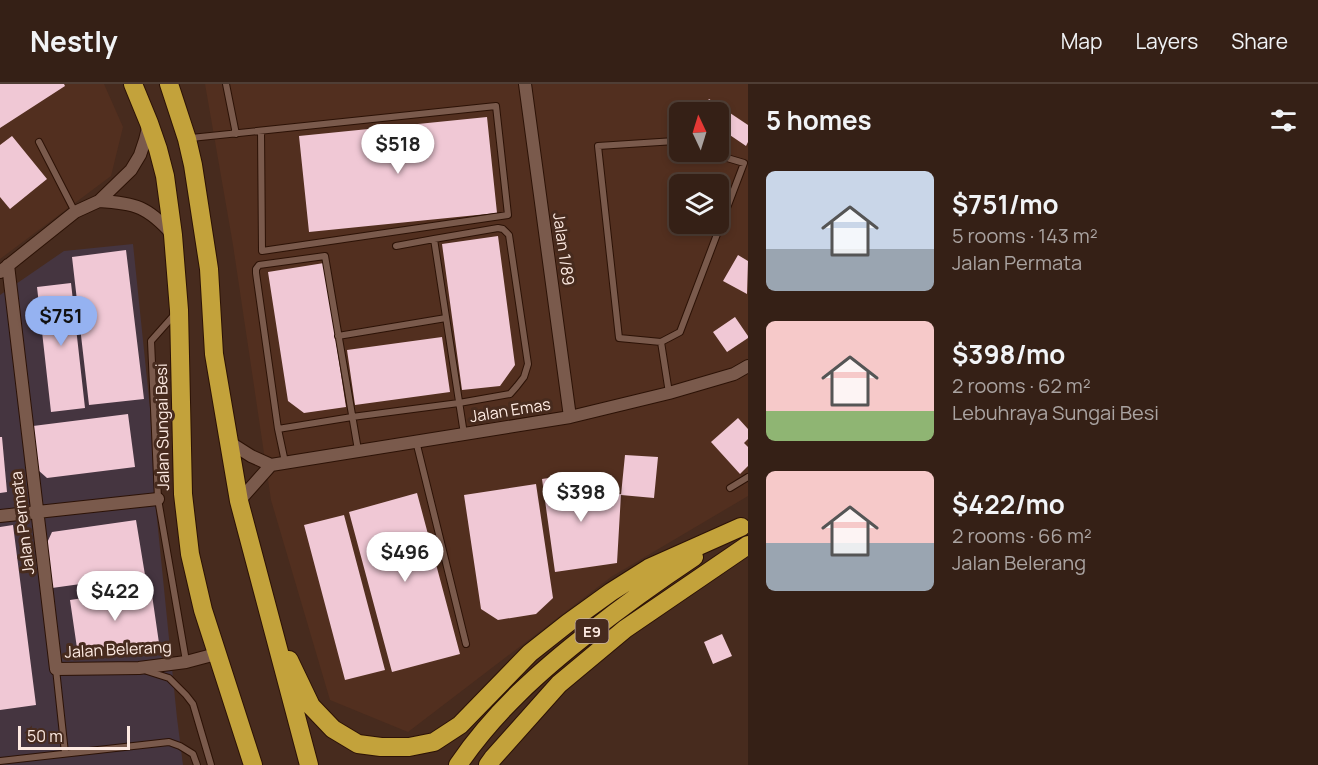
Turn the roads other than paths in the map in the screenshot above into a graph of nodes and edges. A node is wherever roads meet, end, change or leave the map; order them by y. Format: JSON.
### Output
{"nodes":[{"id":1,"x":133,"y":84,"type":"edge"},
{"id":2,"x":170,"y":84,"type":"edge"},
{"id":3,"x":226,"y":84,"type":"edge"},
{"id":4,"x":525,"y":84,"type":"edge"},
{"id":5,"x":149,"y":123,"type":"junction"},
{"id":6,"x":261,"y":131,"type":"junction"},
{"id":7,"x":236,"y":134,"type":"junction"},
{"id":8,"x":187,"y":139,"type":"junction"},
{"id":9,"x":669,"y":141,"type":"edge"},
{"id":10,"x":39,"y":142,"type":"dead end"},
{"id":11,"x":729,"y":159,"type":"edge"},
{"id":12,"x":99,"y":201,"type":"junction"},
{"id":13,"x":75,"y":212,"type":"junction"},
{"id":14,"x":173,"y":235,"type":"junction"},
{"id":15,"x":434,"y":239,"type":"junction"},
{"id":16,"x":396,"y":246,"type":"dead end"},
{"id":17,"x":4,"y":269,"type":"edge"},
{"id":18,"x":179,"y":310,"type":"junction"},
{"id":19,"x":446,"y":318,"type":"junction"},
{"id":20,"x":338,"y":336,"type":"junction"},
{"id":21,"x":661,"y":342,"type":"junction"},
{"id":22,"x":748,"y":366,"type":"edge"},
{"id":23,"x":669,"y":393,"type":"junction"},
{"id":24,"x":459,"y":403,"type":"junction"},
{"id":25,"x":352,"y":417,"type":"junction"},
{"id":26,"x":570,"y":417,"type":"junction"},
{"id":27,"x":278,"y":429,"type":"junction"},
{"id":28,"x":464,"y":434,"type":"junction"},
{"id":29,"x":416,"y":441,"type":"junction"},
{"id":30,"x":229,"y":442,"type":"junction"},
{"id":31,"x":358,"y":450,"type":"junction"},
{"id":32,"x":285,"y":462,"type":"junction"},
{"id":33,"x":271,"y":465,"type":"junction"},
{"id":34,"x":748,"y":477,"type":"edge"},
{"id":35,"x":730,"y":488,"type":"dead end"},
{"id":36,"x":159,"y":499,"type":"junction"},
{"id":37,"x":239,"y":501,"type":"junction"},
{"id":38,"x":37,"y":512,"type":"junction"},
{"id":39,"x":0,"y":516,"type":"edge"},
{"id":40,"x":745,"y":524,"type":"edge"},
{"id":41,"x":748,"y":545,"type":"edge"},
{"id":42,"x":269,"y":617,"type":"junction"},
{"id":43,"x":466,"y":644,"type":"dead end"},
{"id":44,"x":216,"y":654,"type":"junction"},
{"id":45,"x":186,"y":662,"type":"junction"},
{"id":46,"x":139,"y":668,"type":"junction"},
{"id":47,"x":56,"y":669,"type":"junction"},
{"id":48,"x":65,"y":753,"type":"junction"},
{"id":49,"x":0,"y":761,"type":"edge"},
{"id":50,"x":196,"y":765,"type":"edge"},
{"id":51,"x":211,"y":765,"type":"edge"},
{"id":52,"x":253,"y":765,"type":"edge"},
{"id":53,"x":309,"y":765,"type":"edge"},
{"id":54,"x":458,"y":765,"type":"edge"},
{"id":55,"x":488,"y":765,"type":"edge"}],
"edges":[{"from":1,"to":5,"type":"highway","name":"Jalan Sungai Besi"},
{"from":2,"to":8,"type":"highway"},
{"from":3,"to":7,"type":"lane"},
{"from":4,"to":26,"type":"street","name":"Jalan 1/89"},
{"from":5,"to":12,"type":"street"},
{"from":5,"to":14,"type":"highway","name":"Jalan Sungai Besi"},
{"from":6,"to":6,"type":"lane"},
{"from":6,"to":7,"type":"lane"},
{"from":7,"to":8,"type":"lane"},
{"from":8,"to":30,"type":"highway"},
{"from":9,"to":21,"type":"lane"},
{"from":10,"to":13,"type":"lane"},
{"from":11,"to":21,"type":"lane"},
{"from":12,"to":13,"type":"street"},
{"from":12,"to":14,"type":"street"},
{"from":13,"to":17,"type":"street"},
{"from":14,"to":18,"type":"highway","name":"Jalan Sungai Besi"},
{"from":15,"to":16,"type":"lane"},
{"from":15,"to":19,"type":"lane"},
{"from":15,"to":24,"type":"lane"},
{"from":17,"to":38,"type":"street","name":"Jalan Permata"},
{"from":18,"to":36,"type":"lane"},
{"from":18,"to":44,"type":"highway","name":"Jalan Sungai Besi"},
{"from":19,"to":20,"type":"lane"},
{"from":19,"to":24,"type":"lane"},
{"from":20,"to":25,"type":"lane"},
{"from":20,"to":27,"type":"lane"},
{"from":21,"to":23,"type":"lane"},
{"from":22,"to":23,"type":"street","name":"Jalan Emas"},
{"from":23,"to":26,"type":"street","name":"Jalan Emas"},
{"from":24,"to":25,"type":"lane"},
{"from":24,"to":28,"type":"lane"},
{"from":25,"to":27,"type":"lane"},
{"from":25,"to":31,"type":"lane"},
{"from":26,"to":28,"type":"street","name":"Jalan Emas"},
{"from":27,"to":32,"type":"lane"},
{"from":28,"to":29,"type":"street","name":"Jalan Emas"},
{"from":29,"to":31,"type":"street","name":"Jalan Emas"},
{"from":29,"to":43,"type":"lane"},
{"from":30,"to":33,"type":"street"},
{"from":30,"to":37,"type":"highway"},
{"from":31,"to":32,"type":"street","name":"Jalan Emas"},
{"from":32,"to":33,"type":"street","name":"Jalan Emas"},
{"from":33,"to":37,"type":"street"},
{"from":34,"to":35,"type":"lane"},
{"from":36,"to":38,"type":"street"},
{"from":36,"to":45,"type":"lane"},
{"from":37,"to":42,"type":"highway"},
{"from":38,"to":39,"type":"street"},
{"from":38,"to":47,"type":"street","name":"Jalan Permata"},
{"from":40,"to":42,"type":"highway"},
{"from":40,"to":54,"type":"highway","number":"E9"},
{"from":41,"to":55,"type":"highway","number":"E9"},
{"from":42,"to":53,"type":"highway"},
{"from":44,"to":45,"type":"street","name":"Jalan Belerang"},
{"from":44,"to":52,"type":"highway","name":"Jalan Sungai Besi"},
{"from":45,"to":46,"type":"street","name":"Jalan Belerang"},
{"from":46,"to":47,"type":"street","name":"Jalan Belerang"},
{"from":46,"to":51,"type":"lane"},
{"from":47,"to":48,"type":"lane"},
{"from":48,"to":49,"type":"lane"},
{"from":48,"to":50,"type":"lane"}]}
